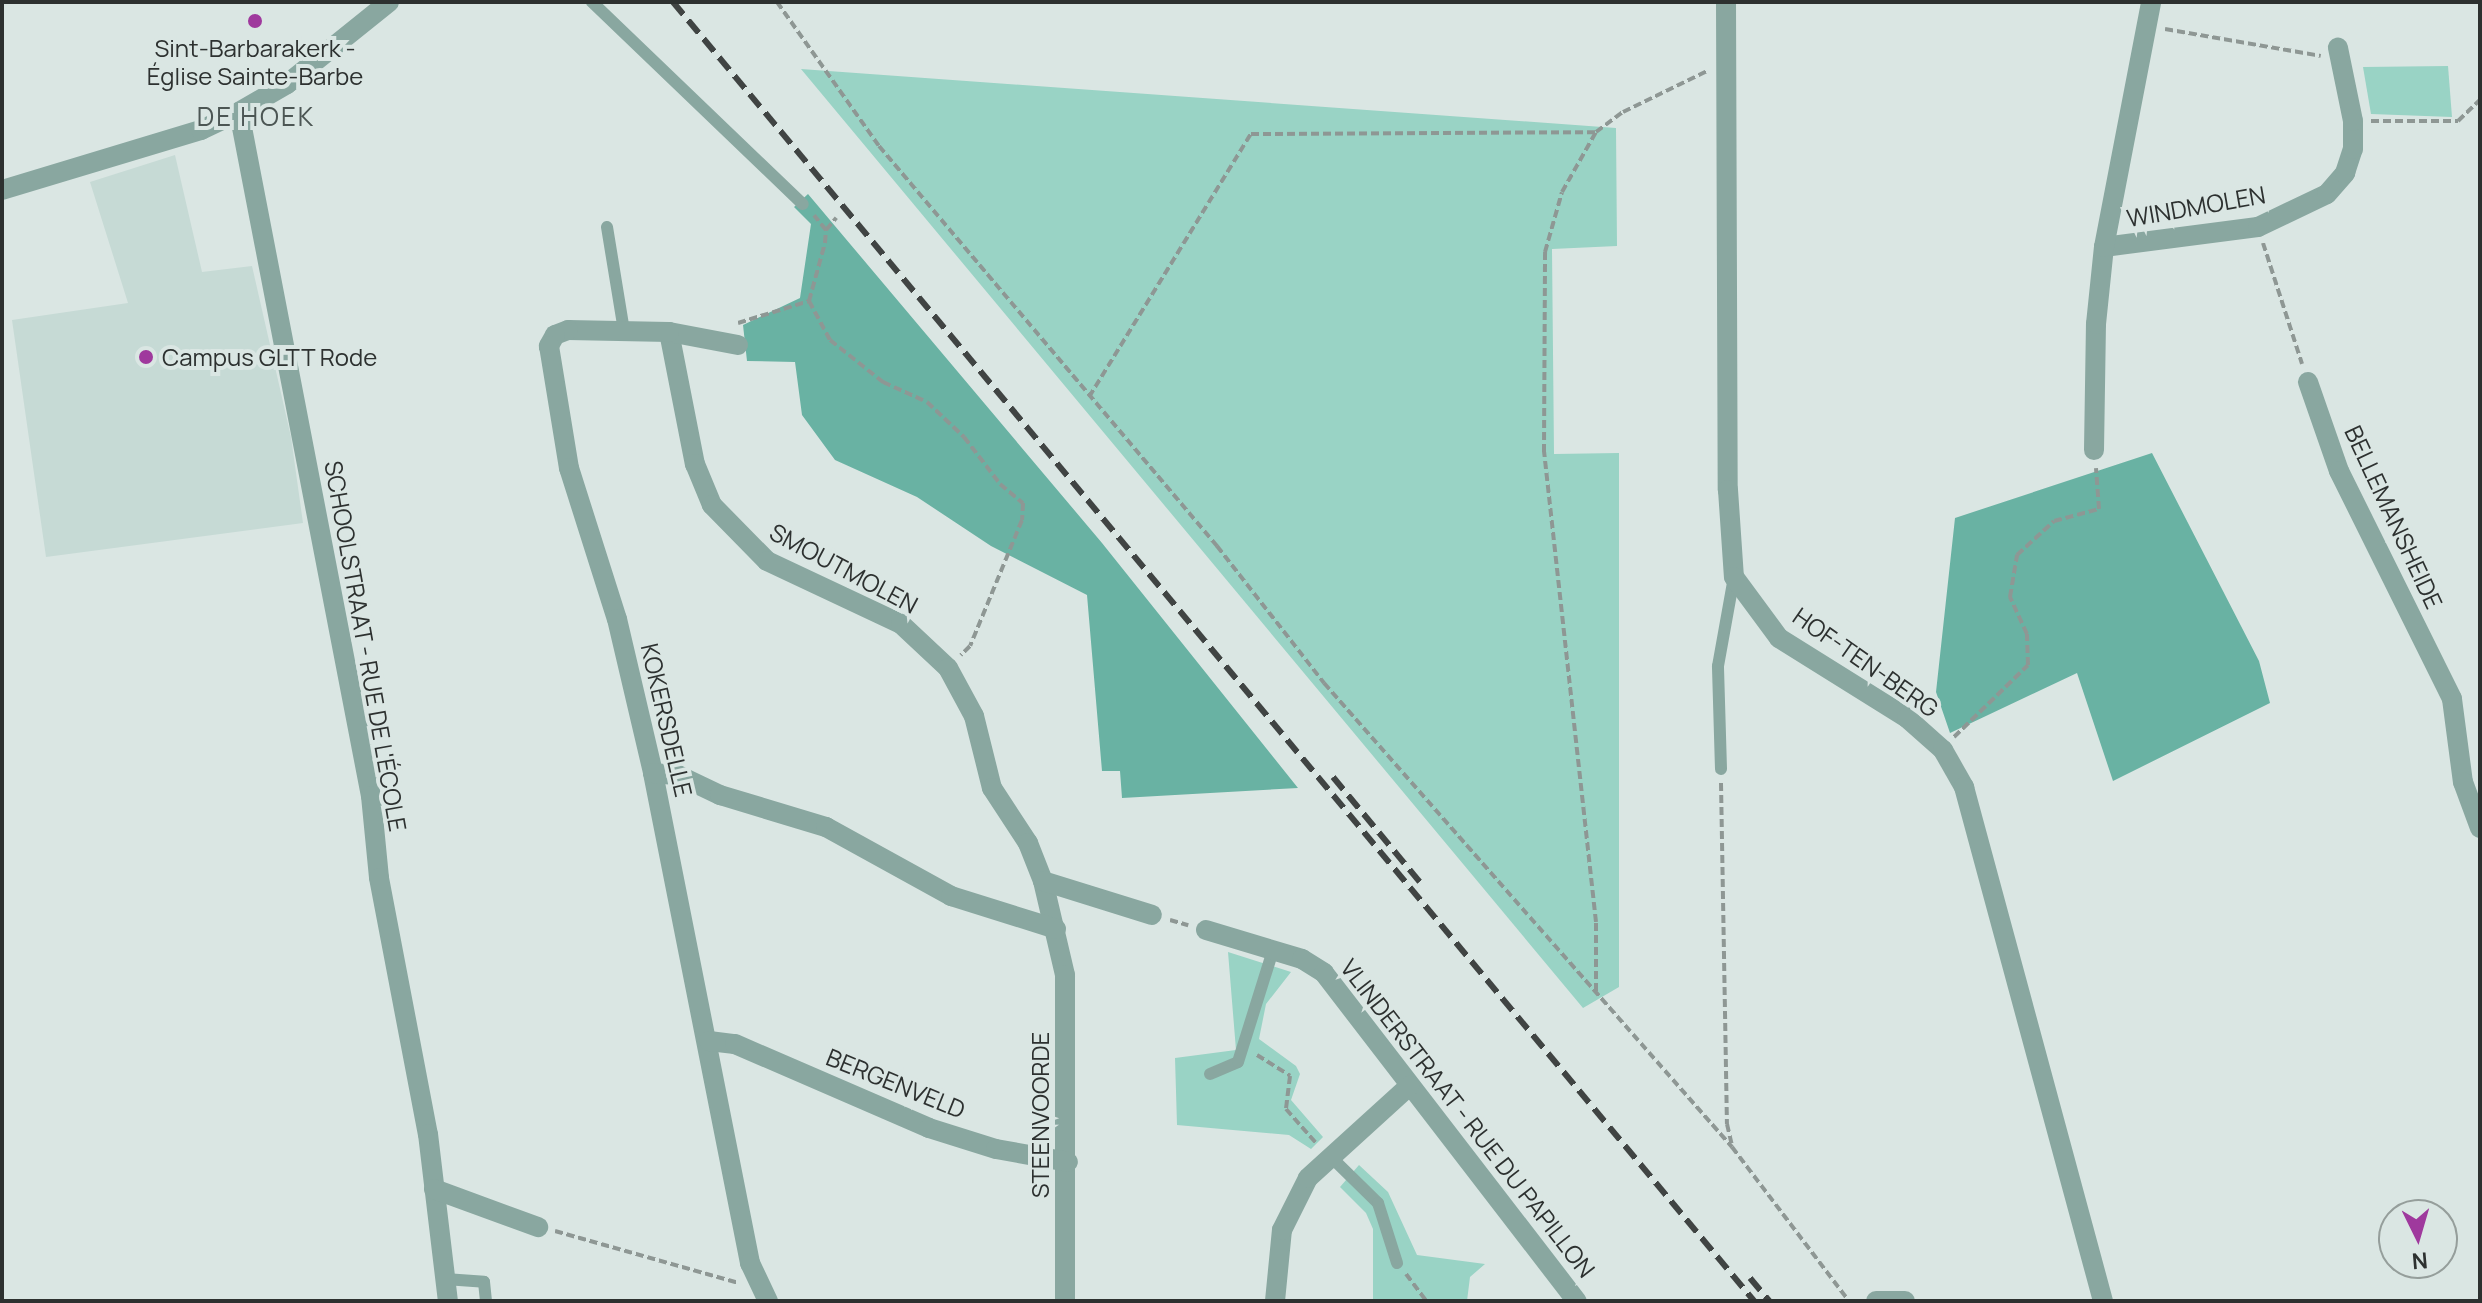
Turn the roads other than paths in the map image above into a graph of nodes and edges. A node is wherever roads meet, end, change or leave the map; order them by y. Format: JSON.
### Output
{"nodes":[{"id":1,"x":389,"y":2,"type":"edge"},
{"id":2,"x":592,"y":2,"type":"edge"},
{"id":3,"x":1726,"y":2,"type":"edge"},
{"id":4,"x":2151,"y":2,"type":"edge"},
{"id":5,"x":2338,"y":48,"type":"road end"},
{"id":6,"x":239,"y":112,"type":"junction"},
{"id":7,"x":2,"y":190,"type":"edge"},
{"id":8,"x":803,"y":204,"type":"dead end"},
{"id":9,"x":607,"y":227,"type":"dead end"},
{"id":10,"x":2104,"y":247,"type":"junction"},
{"id":11,"x":624,"y":331,"type":"junction"},
{"id":12,"x":669,"y":332,"type":"junction"},
{"id":13,"x":738,"y":345,"type":"dead end"},
{"id":14,"x":2308,"y":382,"type":"road end"},
{"id":15,"x":2094,"y":450,"type":"road end"},
{"id":16,"x":1734,"y":577,"type":"junction"},
{"id":17,"x":1721,"y":769,"type":"road end"},
{"id":18,"x":653,"y":773,"type":"junction"},
{"id":19,"x":2480,"y":828,"type":"edge"},
{"id":20,"x":1043,"y":881,"type":"junction"},
{"id":21,"x":1152,"y":915,"type":"road end"},
{"id":22,"x":1056,"y":929,"type":"junction"},
{"id":23,"x":1206,"y":930,"type":"road end"},
{"id":24,"x":1273,"y":950,"type":"junction"},
{"id":25,"x":709,"y":1041,"type":"junction"},
{"id":26,"x":1210,"y":1074,"type":"dead end"},
{"id":27,"x":1409,"y":1086,"type":"junction"},
{"id":28,"x":1331,"y":1157,"type":"junction"},
{"id":29,"x":1068,"y":1162,"type":"junction"},
{"id":30,"x":434,"y":1189,"type":"junction"},
{"id":31,"x":538,"y":1227,"type":"road end"},
{"id":32,"x":1397,"y":1263,"type":"road end"},
{"id":33,"x":445,"y":1279,"type":"junction"},
{"id":34,"x":764,"y":1295,"type":"edge"},
{"id":35,"x":448,"y":1301,"type":"edge"},
{"id":36,"x":486,"y":1301,"type":"edge"},
{"id":37,"x":1065,"y":1301,"type":"edge"},
{"id":38,"x":1275,"y":1301,"type":"edge"},
{"id":39,"x":1577,"y":1301,"type":"edge"},
{"id":40,"x":1876,"y":1301,"type":"edge"},
{"id":41,"x":1905,"y":1301,"type":"edge"},
{"id":42,"x":2103,"y":1301,"type":"edge"}],
"edges":[{"from":1,"to":6,"type":"street"},
{"from":2,"to":8,"type":"lane"},
{"from":3,"to":16,"type":"street"},
{"from":4,"to":10,"type":"street","name":"WINDMOLEN"},
{"from":5,"to":10,"type":"street","name":"WINDMOLEN"},
{"from":6,"to":7,"type":"street"},
{"from":6,"to":30,"type":"street","name":"SCHOOLSTRAAT - RUE DE L'ÉCOLE"},
{"from":9,"to":11,"type":"lane"},
{"from":10,"to":15,"type":"street","name":"WINDMOLEN"},
{"from":11,"to":12,"type":"street","name":"KOKERSDELLE"},
{"from":11,"to":18,"type":"street","name":"KOKERSDELLE"},
{"from":12,"to":13,"type":"street","name":"KOKERSDELLE"},
{"from":12,"to":20,"type":"street","name":"SMOUTMOLEN"},
{"from":14,"to":19,"type":"street","name":"BELLEMANSHEIDE"},
{"from":16,"to":17,"type":"lane"},
{"from":16,"to":42,"type":"street","name":"HOF-TEN-BERG"},
{"from":18,"to":22,"type":"street"},
{"from":18,"to":25,"type":"street","name":"KOKERSDELLE"},
{"from":20,"to":21,"type":"street"},
{"from":20,"to":22,"type":"street","name":"STEENVOORDE"},
{"from":22,"to":29,"type":"street","name":"STEENVOORDE"},
{"from":23,"to":24,"type":"street","name":"VLINDERSTRAAT - RUE DU PAPILLON"},
{"from":24,"to":26,"type":"lane"},
{"from":24,"to":27,"type":"street","name":"VLINDERSTRAAT - RUE DU PAPILLON"},
{"from":25,"to":29,"type":"street","name":"BERGENVELD"},
{"from":25,"to":34,"type":"street","name":"KOKERSDELLE"},
{"from":27,"to":28,"type":"street"},
{"from":27,"to":39,"type":"street","name":"VLINDERSTRAAT - RUE DU PAPILLON"},
{"from":28,"to":32,"type":"lane"},
{"from":28,"to":38,"type":"street"},
{"from":29,"to":37,"type":"street","name":"STEENVOORDE"},
{"from":30,"to":31,"type":"street"},
{"from":30,"to":33,"type":"street","name":"SCHOOLSTRAAT - RUE DE L'ÉCOLE"},
{"from":33,"to":35,"type":"street","name":"SCHOOLSTRAAT - RUE DE L'ÉCOLE"},
{"from":33,"to":36,"type":"lane"},
{"from":40,"to":41,"type":"street"}]}
